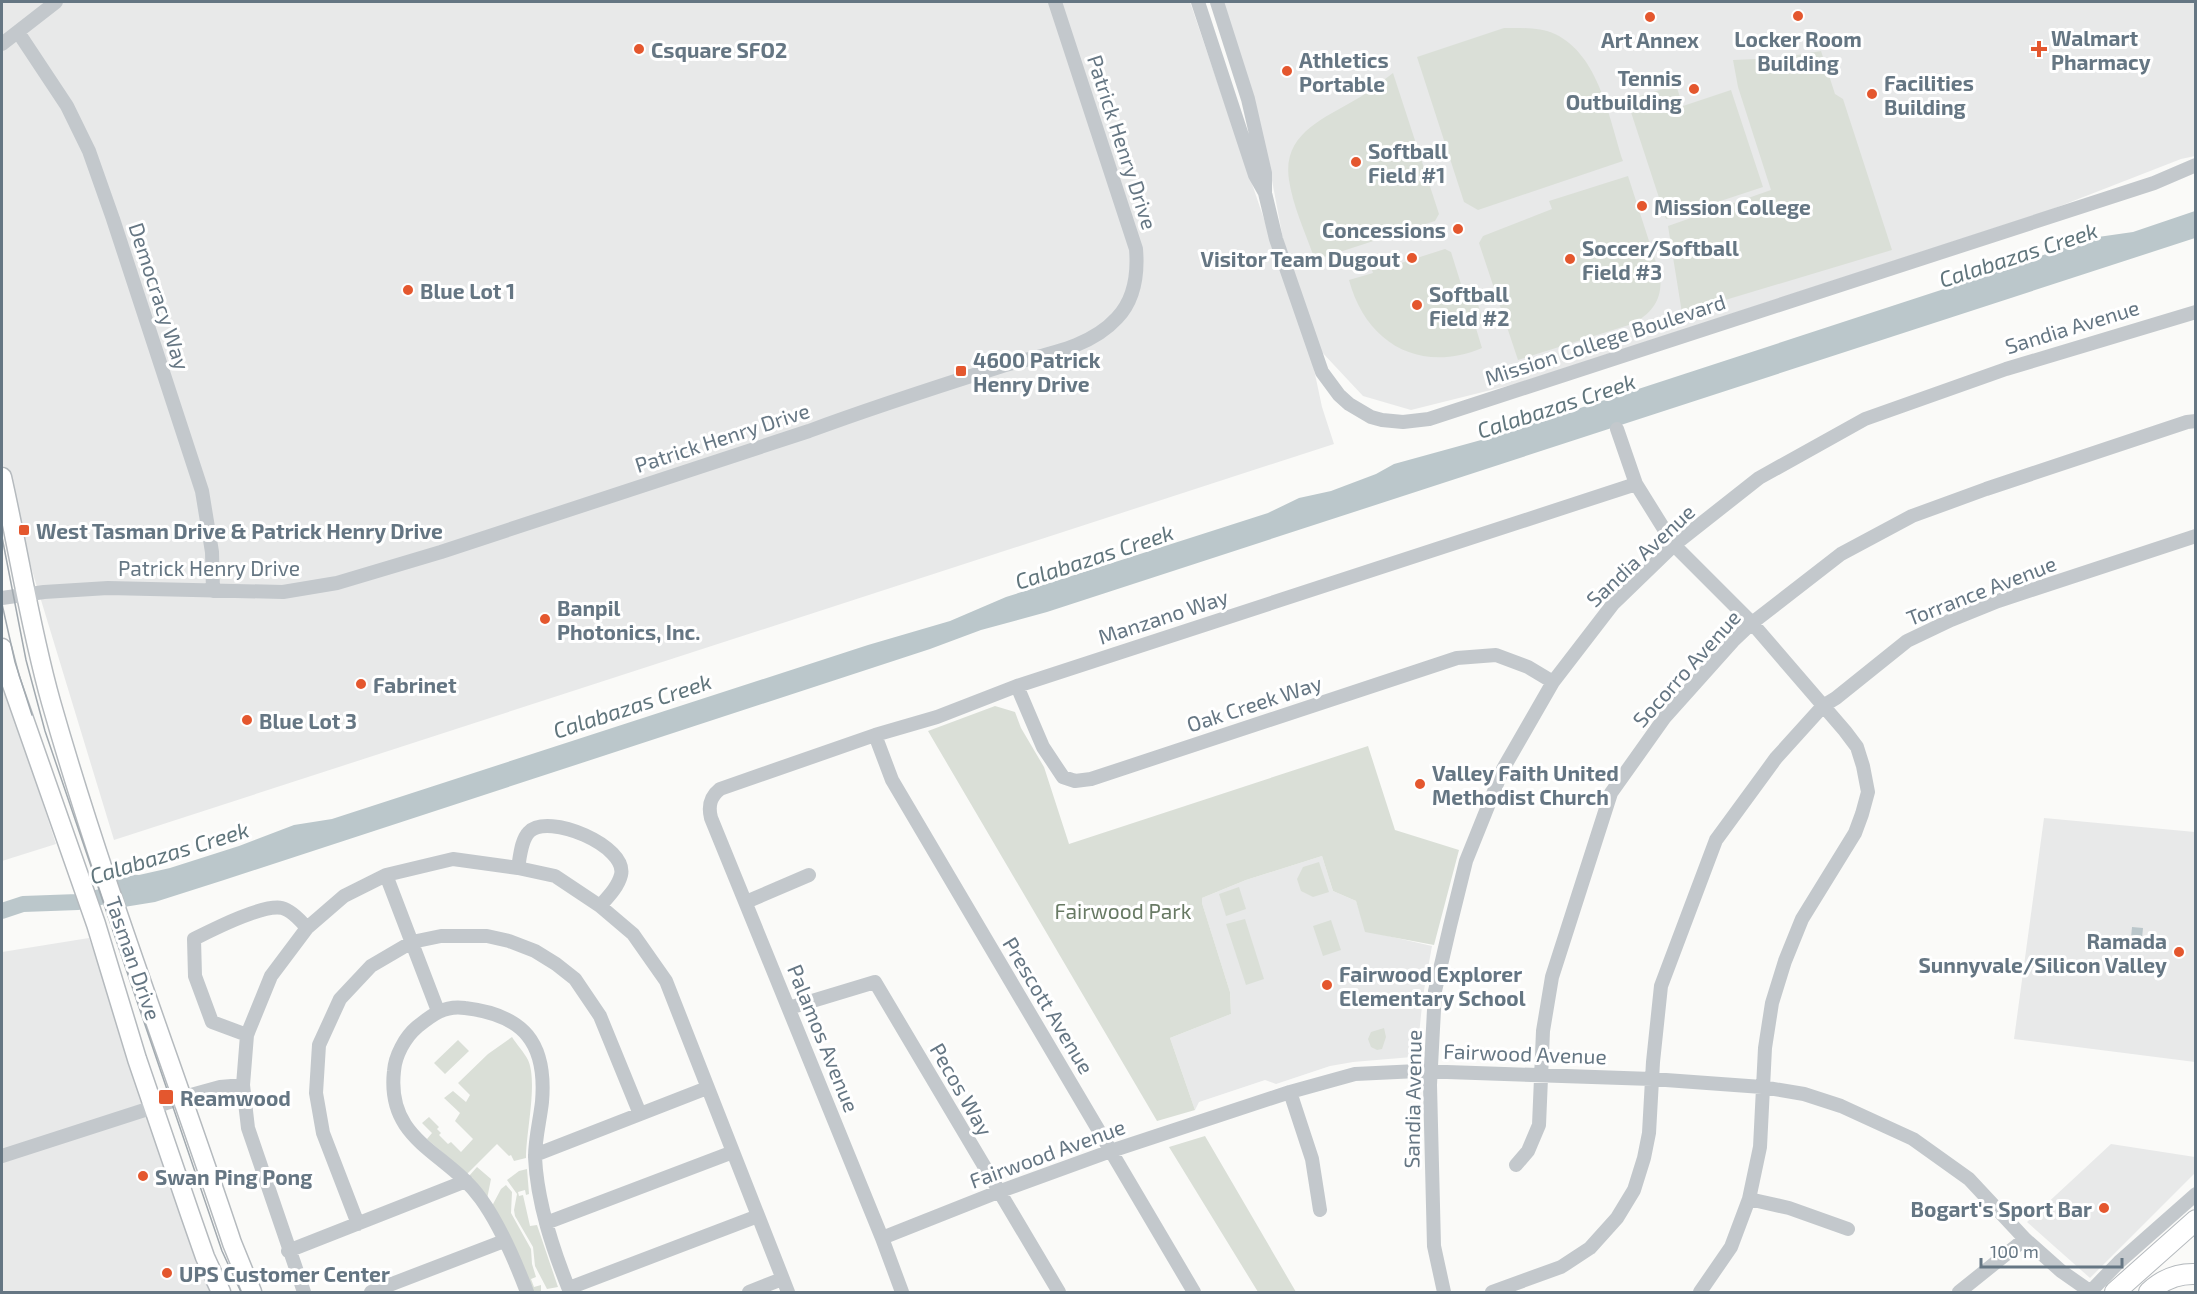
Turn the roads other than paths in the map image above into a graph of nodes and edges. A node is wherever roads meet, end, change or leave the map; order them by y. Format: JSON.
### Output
{"nodes":[{"id":1,"x":56,"y":2,"type":"edge"},
{"id":2,"x":1055,"y":2,"type":"edge"},
{"id":3,"x":1198,"y":2,"type":"edge"},
{"id":4,"x":1217,"y":2,"type":"edge"},
{"id":5,"x":18,"y":32,"type":"junction"},
{"id":6,"x":2,"y":44,"type":"edge"},
{"id":7,"x":2196,"y":165,"type":"edge"},
{"id":8,"x":1265,"y":193,"type":"junction"},
{"id":9,"x":2196,"y":312,"type":"edge"},
{"id":10,"x":2196,"y":421,"type":"edge"},
{"id":11,"x":1617,"y":429,"type":"dead end"},
{"id":12,"x":2,"y":477,"type":"edge"},
{"id":13,"x":1636,"y":484,"type":"junction"},
{"id":14,"x":2196,"y":536,"type":"edge"},
{"id":15,"x":1674,"y":545,"type":"junction"},
{"id":16,"x":213,"y":591,"type":"junction"},
{"id":17,"x":26,"y":595,"type":"junction"},
{"id":18,"x":2,"y":598,"type":"edge"},
{"id":19,"x":1752,"y":623,"type":"junction"},
{"id":20,"x":2,"y":648,"type":"edge"},
{"id":21,"x":1554,"y":682,"type":"junction"},
{"id":22,"x":1017,"y":686,"type":"junction"},
{"id":23,"x":1823,"y":706,"type":"junction"},
{"id":24,"x":875,"y":735,"type":"junction"},
{"id":25,"x":710,"y":800,"type":"joint"},
{"id":26,"x":518,"y":868,"type":"junction"},
{"id":27,"x":386,"y":875,"type":"junction"},
{"id":28,"x":809,"y":876,"type":"dead end"},
{"id":29,"x":746,"y":902,"type":"junction"},
{"id":30,"x":600,"y":906,"type":"junction"},
{"id":31,"x":307,"y":928,"type":"junction"},
{"id":32,"x":411,"y":942,"type":"junction"},
{"id":33,"x":789,"y":1008,"type":"junction"},
{"id":34,"x":438,"y":1011,"type":"junction"},
{"id":35,"x":247,"y":1035,"type":"junction"},
{"id":36,"x":1430,"y":1071,"type":"junction"},
{"id":37,"x":1541,"y":1076,"type":"junction"},
{"id":38,"x":1652,"y":1079,"type":"junction"},
{"id":39,"x":243,"y":1085,"type":"junction"},
{"id":40,"x":1762,"y":1087,"type":"junction"},
{"id":41,"x":707,"y":1088,"type":"junction"},
{"id":42,"x":1290,"y":1092,"type":"junction"},
{"id":43,"x":182,"y":1097,"type":"junction"},
{"id":44,"x":154,"y":1107,"type":"junction"},
{"id":45,"x":640,"y":1114,"type":"junction"},
{"id":46,"x":1111,"y":1151,"type":"junction"},
{"id":47,"x":733,"y":1152,"type":"junction"},
{"id":48,"x":535,"y":1155,"type":"junction"},
{"id":49,"x":2,"y":1156,"type":"edge"},
{"id":50,"x":1516,"y":1165,"type":"dead end"},
{"id":51,"x":466,"y":1181,"type":"junction"},
{"id":52,"x":998,"y":1192,"type":"junction"},
{"id":53,"x":2196,"y":1194,"type":"edge"},
{"id":54,"x":1749,"y":1199,"type":"junction"},
{"id":55,"x":1320,"y":1210,"type":"dead end"},
{"id":56,"x":758,"y":1216,"type":"junction"},
{"id":57,"x":2196,"y":1220,"type":"edge"},
{"id":58,"x":546,"y":1223,"type":"junction"},
{"id":59,"x":358,"y":1224,"type":"junction"},
{"id":60,"x":1848,"y":1229,"type":"dead end"},
{"id":61,"x":882,"y":1238,"type":"junction"},
{"id":62,"x":2025,"y":1239,"type":"junction"},
{"id":63,"x":504,"y":1241,"type":"junction"},
{"id":64,"x":288,"y":1251,"type":"junction"},
{"id":65,"x":2196,"y":1274,"type":"edge"},
{"id":66,"x":785,"y":1286,"type":"edge"},
{"id":67,"x":569,"y":1290,"type":"edge"},
{"id":68,"x":1701,"y":1292,"type":"edge"},
{"id":69,"x":2090,"y":1292,"type":"edge"},
{"id":70,"x":221,"y":1293,"type":"edge"},
{"id":71,"x":252,"y":1293,"type":"edge"},
{"id":72,"x":304,"y":1293,"type":"edge"},
{"id":73,"x":371,"y":1293,"type":"edge"},
{"id":74,"x":527,"y":1293,"type":"edge"},
{"id":75,"x":749,"y":1293,"type":"edge"},
{"id":76,"x":902,"y":1293,"type":"edge"},
{"id":77,"x":1059,"y":1293,"type":"edge"},
{"id":78,"x":1194,"y":1293,"type":"edge"},
{"id":79,"x":1444,"y":1293,"type":"edge"},
{"id":80,"x":1492,"y":1293,"type":"edge"},
{"id":81,"x":1959,"y":1293,"type":"edge"},
{"id":82,"x":2115,"y":1293,"type":"edge"},
{"id":83,"x":2149,"y":1293,"type":"edge"}],
"edges":[{"from":1,"to":5,"type":"street"},
{"from":2,"to":16,"type":"street","name":"Patrick Henry Drive"},
{"from":3,"to":8,"type":"street","name":"Mission College Boulevard"},
{"from":4,"to":8,"type":"street","name":"Mission College Boulevard"},
{"from":5,"to":6,"type":"street"},
{"from":5,"to":16,"type":"street","name":"Democracy Way"},
{"from":7,"to":8,"type":"street","name":"Mission College Boulevard"},
{"from":9,"to":15,"type":"street","name":"Sandia Avenue"},
{"from":10,"to":19,"type":"street","name":"Socorro Avenue"},
{"from":11,"to":13,"type":"street"},
{"from":12,"to":17,"type":"main road","name":"Tasman Drive"},
{"from":13,"to":15,"type":"street"},
{"from":13,"to":22,"type":"street","name":"Manzano Way"},
{"from":14,"to":23,"type":"street","name":"Torrance Avenue"},
{"from":15,"to":19,"type":"street"},
{"from":15,"to":21,"type":"street","name":"Sandia Avenue"},
{"from":16,"to":17,"type":"street","name":"Patrick Henry Drive"},
{"from":17,"to":18,"type":"street","name":"Patrick Henry Drive"},
{"from":17,"to":43,"type":"main road","name":"Tasman Drive"},
{"from":19,"to":23,"type":"street"},
{"from":19,"to":37,"type":"street","name":"Socorro Avenue"},
{"from":20,"to":44,"type":"main road","name":"Tasman Drive"},
{"from":21,"to":22,"type":"street","name":"Oak Creek Way"},
{"from":21,"to":36,"type":"street","name":"Sandia Avenue"},
{"from":22,"to":24,"type":"street","name":"Manzano Way"},
{"from":23,"to":38,"type":"street","name":"Torrance Avenue"},
{"from":23,"to":40,"type":"street"},
{"from":24,"to":25,"type":"street","name":"Manzano Way"},
{"from":24,"to":46,"type":"street","name":"Prescott Avenue"},
{"from":25,"to":29,"type":"street","name":"Palamos Avenue"},
{"from":26,"to":27,"type":"street"},
{"from":26,"to":30,"type":"street"},
{"from":26,"to":30,"type":"street"},
{"from":27,"to":31,"type":"street"},
{"from":27,"to":32,"type":"street"},
{"from":28,"to":29,"type":"street"},
{"from":29,"to":33,"type":"street","name":"Palamos Avenue"},
{"from":30,"to":41,"type":"street"},
{"from":31,"to":35,"type":"street"},
{"from":31,"to":35,"type":"street"},
{"from":32,"to":34,"type":"street"},
{"from":32,"to":45,"type":"street"},
{"from":32,"to":59,"type":"street"},
{"from":33,"to":52,"type":"street","name":"Pecos Way"},
{"from":33,"to":61,"type":"street","name":"Palamos Avenue"},
{"from":34,"to":48,"type":"street"},
{"from":34,"to":51,"type":"street"},
{"from":35,"to":39,"type":"street"},
{"from":36,"to":37,"type":"street","name":"Fairwood Avenue"},
{"from":36,"to":42,"type":"street","name":"Fairwood Avenue"},
{"from":36,"to":79,"type":"street","name":"Sandia Avenue"},
{"from":37,"to":38,"type":"street","name":"Fairwood Avenue"},
{"from":37,"to":50,"type":"street","name":"Socorro Avenue"},
{"from":38,"to":40,"type":"street","name":"Fairwood Avenue"},
{"from":38,"to":80,"type":"street","name":"Torrance Avenue"},
{"from":39,"to":43,"type":"street"},
{"from":39,"to":64,"type":"street"},
{"from":40,"to":54,"type":"street"},
{"from":40,"to":62,"type":"street","name":"Fairwood Avenue"},
{"from":41,"to":45,"type":"street"},
{"from":41,"to":47,"type":"street"},
{"from":42,"to":46,"type":"street","name":"Fairwood Avenue"},
{"from":42,"to":55,"type":"street"},
{"from":43,"to":44,"type":"street"},
{"from":43,"to":71,"type":"main road","name":"Tasman Drive"},
{"from":44,"to":49,"type":"street"},
{"from":44,"to":70,"type":"main road","name":"Tasman Drive"},
{"from":45,"to":48,"type":"street"},
{"from":46,"to":52,"type":"street","name":"Fairwood Avenue"},
{"from":46,"to":78,"type":"street","name":"Prescott Avenue"},
{"from":47,"to":56,"type":"street"},
{"from":47,"to":58,"type":"street"},
{"from":48,"to":58,"type":"street"},
{"from":51,"to":59,"type":"street"},
{"from":51,"to":63,"type":"street"},
{"from":52,"to":61,"type":"street","name":"Fairwood Avenue"},
{"from":52,"to":77,"type":"street","name":"Pecos Way"},
{"from":53,"to":69,"type":"street"},
{"from":54,"to":60,"type":"street"},
{"from":54,"to":68,"type":"street"},
{"from":56,"to":66,"type":"street"},
{"from":56,"to":67,"type":"street"},
{"from":57,"to":82,"type":"highway"},
{"from":58,"to":67,"type":"street"},
{"from":59,"to":64,"type":"street"},
{"from":61,"to":76,"type":"street","name":"Palamos Avenue"},
{"from":62,"to":69,"type":"street","name":"Fairwood Avenue"},
{"from":62,"to":81,"type":"street"},
{"from":63,"to":73,"type":"street"},
{"from":63,"to":74,"type":"street"},
{"from":64,"to":72,"type":"street"},
{"from":65,"to":83,"type":"highway"},
{"from":66,"to":75,"type":"street"}]}
